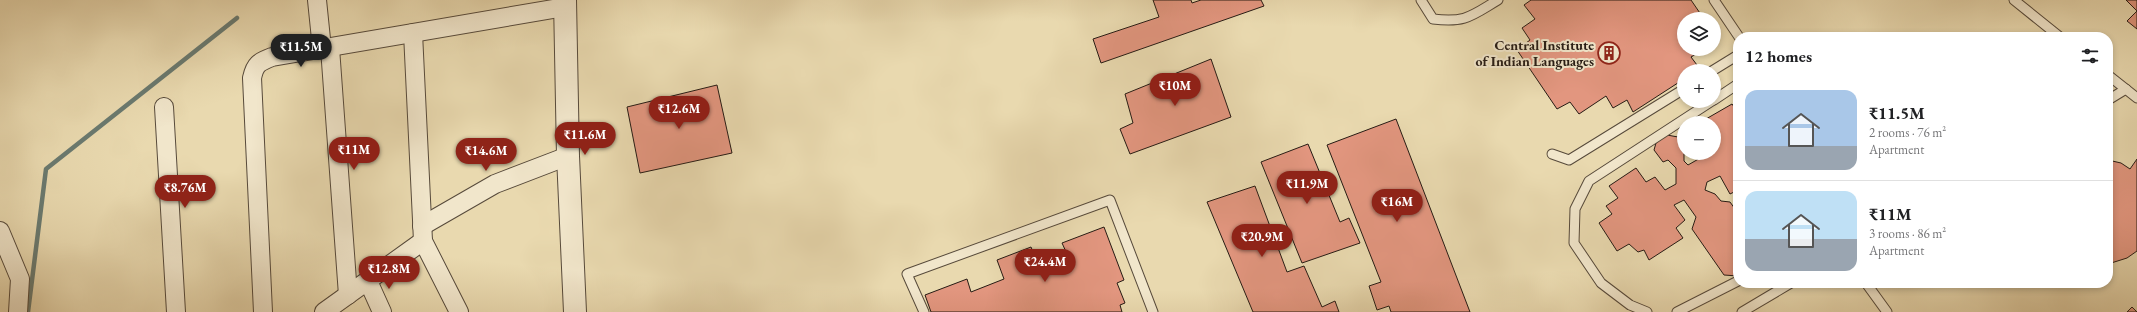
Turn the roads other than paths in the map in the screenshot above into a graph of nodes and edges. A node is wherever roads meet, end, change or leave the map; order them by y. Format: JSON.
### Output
{"nodes":[{"id":1,"x":317,"y":0,"type":"edge"},
{"id":2,"x":1421,"y":0,"type":"edge"},
{"id":3,"x":1498,"y":0,"type":"edge"},
{"id":4,"x":1714,"y":0,"type":"edge"},
{"id":5,"x":2014,"y":0,"type":"edge"},
{"id":6,"x":565,"y":3,"type":"edge"},
{"id":7,"x":1736,"y":32,"type":"edge"},
{"id":8,"x":2054,"y":32,"type":"edge"},
{"id":9,"x":413,"y":33,"type":"junction"},
{"id":10,"x":326,"y":49,"type":"junction"},
{"id":11,"x":1733,"y":58,"type":"edge"},
{"id":12,"x":1721,"y":65,"type":"edge"},
{"id":13,"x":2113,"y":79,"type":"edge"},
{"id":14,"x":1733,"y":87,"type":"edge"},
{"id":15,"x":2126,"y":89,"type":"junction"},
{"id":16,"x":1677,"y":93,"type":"edge"},
{"id":17,"x":1721,"y":95,"type":"edge"},
{"id":18,"x":2113,"y":97,"type":"edge"},
{"id":19,"x":2137,"y":98,"type":"edge"},
{"id":20,"x":164,"y":107,"type":"dead end"},
{"id":21,"x":1701,"y":108,"type":"edge"},
{"id":22,"x":1552,"y":154,"type":"dead end"},
{"id":23,"x":568,"y":156,"type":"junction"},
{"id":24,"x":0,"y":231,"type":"edge"},
{"id":25,"x":423,"y":234,"type":"junction"},
{"id":26,"x":368,"y":281,"type":"junction"},
{"id":27,"x":1733,"y":284,"type":"edge"},
{"id":28,"x":1783,"y":288,"type":"edge"},
{"id":29,"x":1870,"y":288,"type":"edge"},
{"id":30,"x":348,"y":295,"type":"junction"},
{"id":31,"x":17,"y":312,"type":"edge"},
{"id":32,"x":176,"y":312,"type":"edge"},
{"id":33,"x":263,"y":312,"type":"edge"},
{"id":34,"x":324,"y":312,"type":"edge"},
{"id":35,"x":382,"y":312,"type":"edge"},
{"id":36,"x":459,"y":312,"type":"edge"},
{"id":37,"x":575,"y":312,"type":"edge"},
{"id":38,"x":924,"y":312,"type":"edge"},
{"id":39,"x":1153,"y":312,"type":"edge"},
{"id":40,"x":1647,"y":312,"type":"edge"},
{"id":41,"x":1676,"y":312,"type":"edge"},
{"id":42,"x":1742,"y":312,"type":"edge"},
{"id":43,"x":1887,"y":312,"type":"edge"}],
"edges":[{"from":1,"to":10,"type":"street"},
{"from":2,"to":3,"type":"lane"},
{"from":4,"to":7,"type":"lane"},
{"from":5,"to":8,"type":"lane"},
{"from":6,"to":9,"type":"street"},
{"from":6,"to":23,"type":"street"},
{"from":9,"to":10,"type":"street"},
{"from":9,"to":25,"type":"street"},
{"from":10,"to":30,"type":"street"},
{"from":10,"to":33,"type":"street"},
{"from":11,"to":12,"type":"lane"},
{"from":13,"to":15,"type":"lane"},
{"from":14,"to":17,"type":"lane"},
{"from":15,"to":18,"type":"lane"},
{"from":15,"to":19,"type":"lane"},
{"from":16,"to":22,"type":"lane"},
{"from":20,"to":32,"type":"street"},
{"from":21,"to":40,"type":"lane"},
{"from":23,"to":25,"type":"street"},
{"from":23,"to":37,"type":"street"},
{"from":24,"to":31,"type":"street"},
{"from":25,"to":26,"type":"street"},
{"from":25,"to":36,"type":"street"},
{"from":26,"to":30,"type":"street"},
{"from":26,"to":35,"type":"street"},
{"from":27,"to":41,"type":"lane"},
{"from":28,"to":42,"type":"lane"},
{"from":29,"to":43,"type":"lane"},
{"from":30,"to":34,"type":"street"},
{"from":38,"to":39,"type":"lane"}]}
